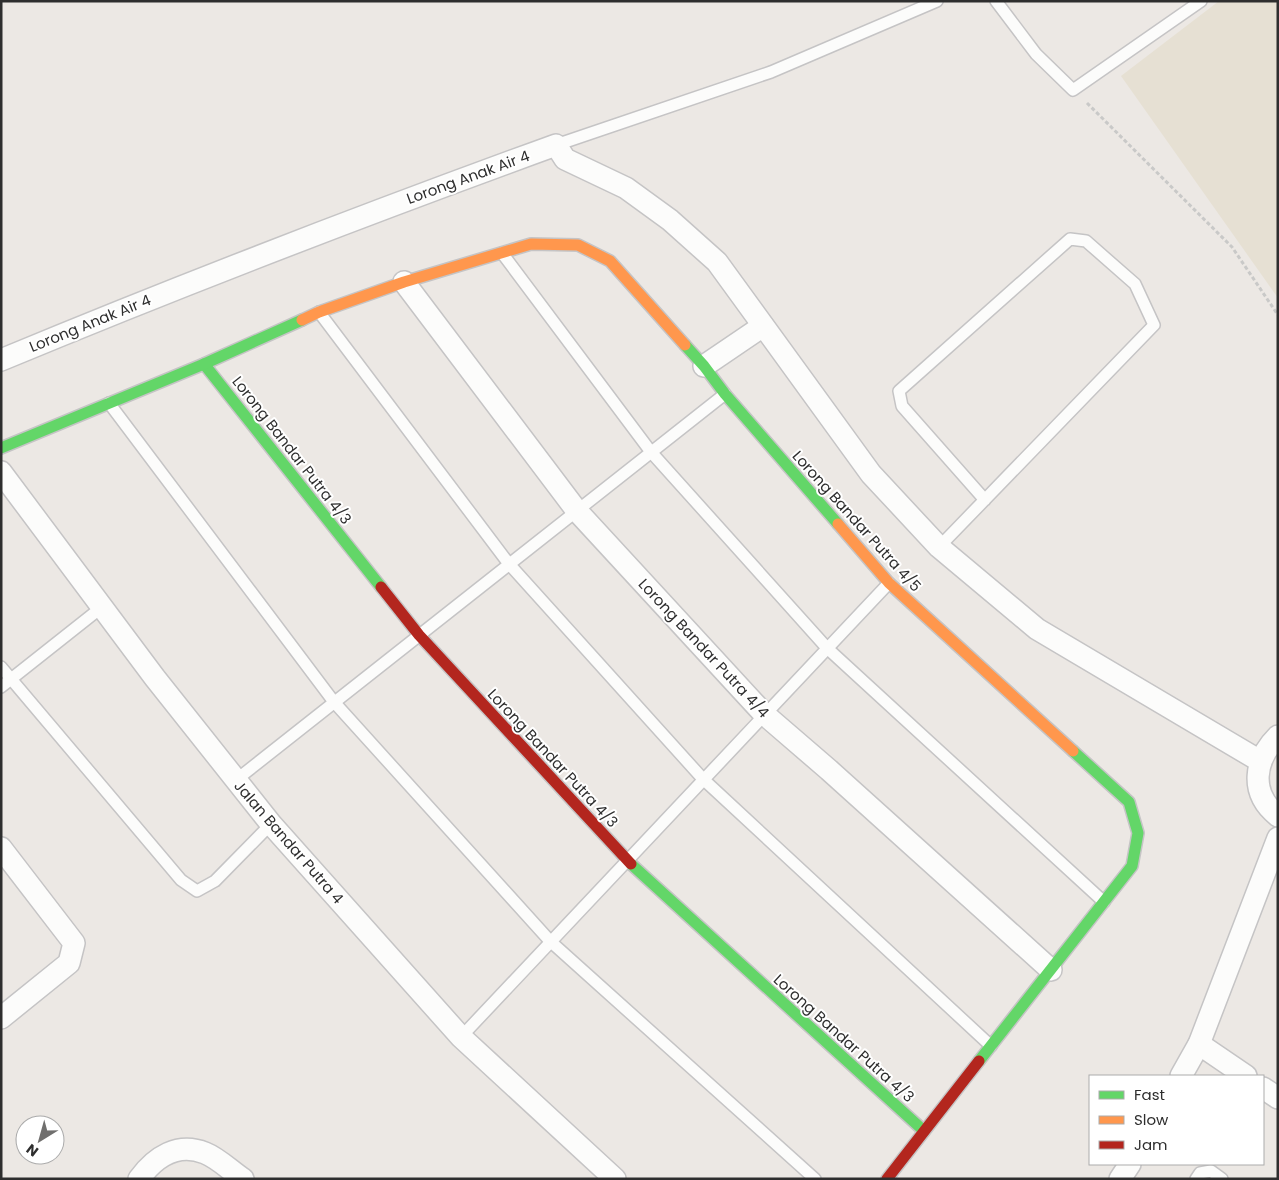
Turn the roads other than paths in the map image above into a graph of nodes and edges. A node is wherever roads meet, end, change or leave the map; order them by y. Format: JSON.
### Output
{"nodes":[{"id":1,"x":937,"y":1,"type":"edge"},
{"id":2,"x":996,"y":1,"type":"edge"},
{"id":3,"x":1201,"y":1,"type":"edge"},
{"id":4,"x":556,"y":145,"type":"junction"},
{"id":5,"x":502,"y":252,"type":"junction"},
{"id":6,"x":404,"y":282,"type":"junction"},
{"id":7,"x":319,"y":312,"type":"junction"},
{"id":8,"x":763,"y":326,"type":"junction"},
{"id":9,"x":1,"y":360,"type":"edge"},
{"id":10,"x":204,"y":364,"type":"junction"},
{"id":11,"x":704,"y":366,"type":"junction"},
{"id":12,"x":725,"y":394,"type":"junction"},
{"id":13,"x":109,"y":403,"type":"junction"},
{"id":14,"x":1,"y":448,"type":"edge"},
{"id":15,"x":651,"y":452,"type":"junction"},
{"id":16,"x":1,"y":472,"type":"edge"},
{"id":17,"x":985,"y":500,"type":"junction"},
{"id":18,"x":577,"y":510,"type":"junction"},
{"id":19,"x":939,"y":547,"type":"junction"},
{"id":20,"x":509,"y":564,"type":"junction"},
{"id":21,"x":889,"y":583,"type":"junction"},
{"id":22,"x":102,"y":607,"type":"junction"},
{"id":23,"x":419,"y":635,"type":"junction"},
{"id":24,"x":827,"y":648,"type":"junction"},
{"id":25,"x":1,"y":667,"type":"edge"},
{"id":26,"x":11,"y":679,"type":"junction"},
{"id":27,"x":1,"y":687,"type":"edge"},
{"id":28,"x":334,"y":702,"type":"junction"},
{"id":29,"x":764,"y":714,"type":"junction"},
{"id":30,"x":1278,"y":736,"type":"edge"},
{"id":31,"x":1260,"y":761,"type":"junction"},
{"id":32,"x":703,"y":779,"type":"junction"},
{"id":33,"x":236,"y":780,"type":"junction"},
{"id":34,"x":1278,"y":816,"type":"edge"},
{"id":35,"x":271,"y":824,"type":"junction"},
{"id":36,"x":1278,"y":838,"type":"edge"},
{"id":37,"x":1,"y":848,"type":"edge"},
{"id":38,"x":627,"y":860,"type":"junction"},
{"id":39,"x":1104,"y":902,"type":"junction"},
{"id":40,"x":550,"y":941,"type":"junction"},
{"id":41,"x":1051,"y":970,"type":"junction"},
{"id":42,"x":2,"y":1017,"type":"edge"},
{"id":43,"x":460,"y":1037,"type":"junction"},
{"id":44,"x":1199,"y":1044,"type":"junction"},
{"id":45,"x":991,"y":1046,"type":"junction"},
{"id":46,"x":1182,"y":1075,"type":"edge"},
{"id":47,"x":1245,"y":1075,"type":"edge"},
{"id":48,"x":1264,"y":1089,"type":"edge"},
{"id":49,"x":1278,"y":1098,"type":"edge"},
{"id":50,"x":924,"y":1131,"type":"junction"},
{"id":51,"x":1129,"y":1165,"type":"edge"},
{"id":52,"x":144,"y":1172,"type":"edge"},
{"id":53,"x":244,"y":1179,"type":"edge"},
{"id":54,"x":615,"y":1179,"type":"edge"},
{"id":55,"x":815,"y":1179,"type":"edge"},
{"id":56,"x":887,"y":1179,"type":"edge"},
{"id":57,"x":1120,"y":1179,"type":"edge"},
{"id":58,"x":1196,"y":1179,"type":"edge"},
{"id":59,"x":1222,"y":1179,"type":"edge"}],
"edges":[{"from":1,"to":4,"type":"lane","name":"Lorong Anak Air 4"},
{"from":2,"to":3,"type":"lane"},
{"from":4,"to":8,"type":"street"},
{"from":4,"to":9,"type":"street","name":"Lorong Anak Air 4"},
{"from":5,"to":6,"type":"street"},
{"from":5,"to":11,"type":"street","name":"Lorong Bandar Putra 4/5"},
{"from":5,"to":15,"type":"lane"},
{"from":6,"to":7,"type":"street"},
{"from":6,"to":18,"type":"street","name":"Lorong Bandar Putra 4/4"},
{"from":7,"to":10,"type":"street"},
{"from":7,"to":20,"type":"lane"},
{"from":8,"to":11,"type":"street"},
{"from":8,"to":19,"type":"street"},
{"from":10,"to":13,"type":"street"},
{"from":10,"to":23,"type":"street","name":"Lorong Bandar Putra 4/3"},
{"from":11,"to":12,"type":"street","name":"Lorong Bandar Putra 4/5"},
{"from":12,"to":15,"type":"lane"},
{"from":12,"to":21,"type":"street","name":"Lorong Bandar Putra 4/5"},
{"from":13,"to":14,"type":"street"},
{"from":13,"to":28,"type":"lane"},
{"from":15,"to":18,"type":"lane"},
{"from":15,"to":24,"type":"lane"},
{"from":16,"to":22,"type":"street","name":"Jalan Bandar Putra 4"},
{"from":17,"to":17,"type":"lane"},
{"from":17,"to":19,"type":"lane"},
{"from":18,"to":20,"type":"lane"},
{"from":18,"to":29,"type":"street","name":"Lorong Bandar Putra 4/4"},
{"from":19,"to":31,"type":"street"},
{"from":20,"to":23,"type":"lane"},
{"from":20,"to":32,"type":"lane"},
{"from":21,"to":24,"type":"lane"},
{"from":21,"to":39,"type":"street","name":"Lorong Bandar Putra 4/5"},
{"from":22,"to":26,"type":"lane"},
{"from":22,"to":33,"type":"street","name":"Jalan Bandar Putra 4"},
{"from":23,"to":28,"type":"lane"},
{"from":23,"to":38,"type":"street","name":"Lorong Bandar Putra 4/3"},
{"from":24,"to":29,"type":"lane"},
{"from":24,"to":39,"type":"lane"},
{"from":25,"to":26,"type":"lane"},
{"from":26,"to":27,"type":"lane"},
{"from":26,"to":35,"type":"lane"},
{"from":28,"to":33,"type":"lane"},
{"from":28,"to":40,"type":"lane"},
{"from":29,"to":32,"type":"lane"},
{"from":29,"to":41,"type":"street","name":"Lorong Bandar Putra 4/4"},
{"from":30,"to":31,"type":"street"},
{"from":31,"to":34,"type":"street"},
{"from":32,"to":38,"type":"lane"},
{"from":32,"to":45,"type":"lane"},
{"from":33,"to":35,"type":"street","name":"Jalan Bandar Putra 4"},
{"from":35,"to":43,"type":"street","name":"Jalan Bandar Putra 4"},
{"from":36,"to":44,"type":"street"},
{"from":37,"to":42,"type":"street"},
{"from":38,"to":40,"type":"lane"},
{"from":38,"to":50,"type":"street","name":"Lorong Bandar Putra 4/3"},
{"from":39,"to":41,"type":"street"},
{"from":40,"to":43,"type":"lane"},
{"from":40,"to":55,"type":"lane"},
{"from":41,"to":45,"type":"street"},
{"from":43,"to":54,"type":"street","name":"Jalan Bandar Putra 4"},
{"from":44,"to":46,"type":"street"},
{"from":44,"to":47,"type":"street"},
{"from":45,"to":50,"type":"street"},
{"from":48,"to":49,"type":"street"},
{"from":50,"to":56,"type":"street"},
{"from":51,"to":57,"type":"street"},
{"from":52,"to":53,"type":"street"},
{"from":58,"to":59,"type":"lane"}]}
